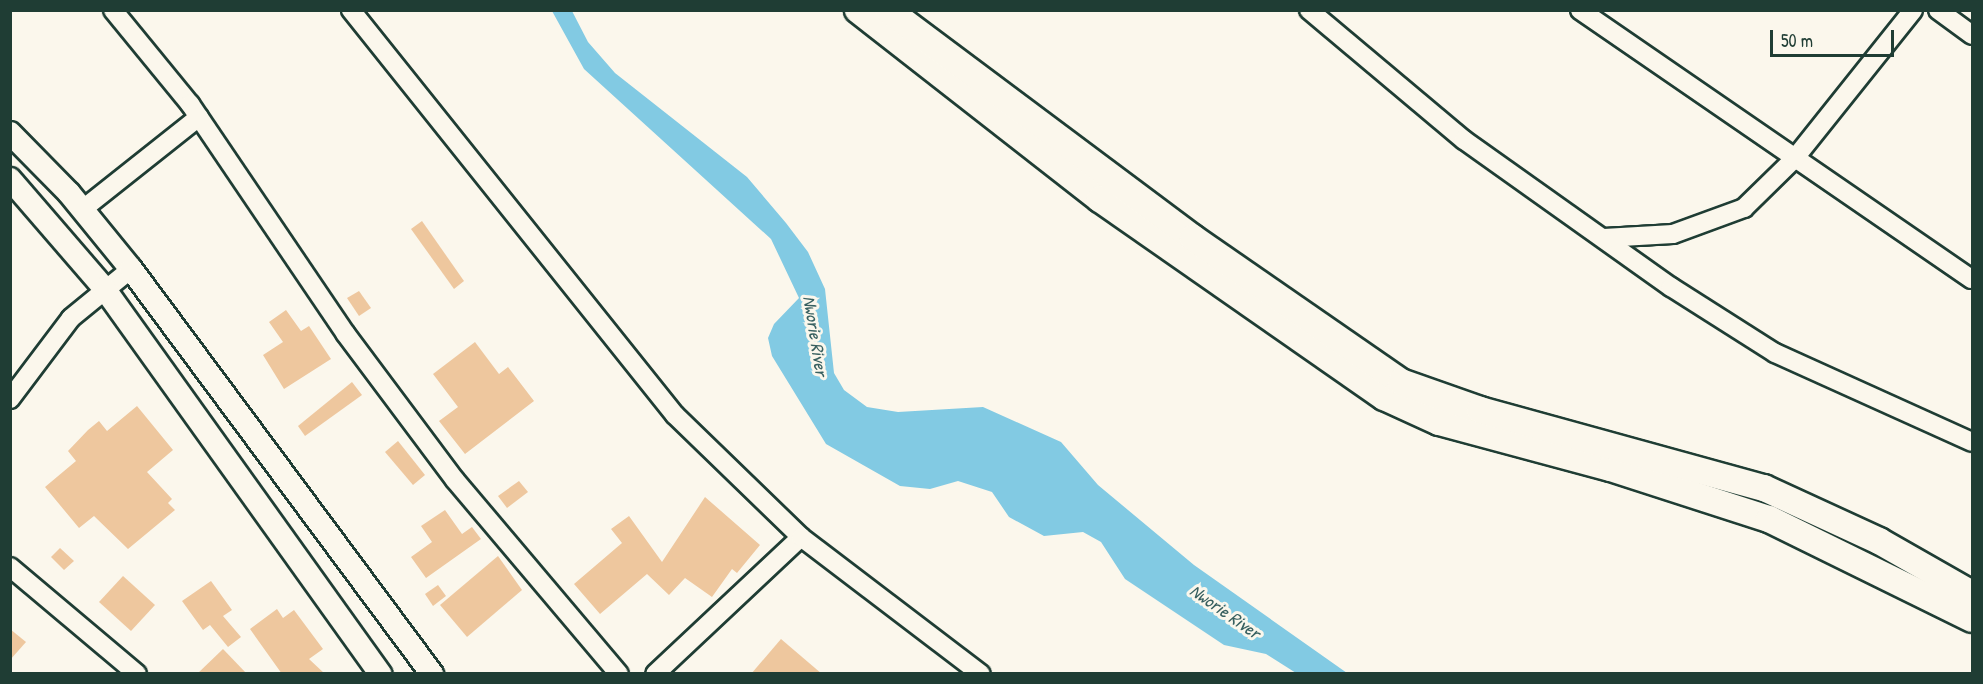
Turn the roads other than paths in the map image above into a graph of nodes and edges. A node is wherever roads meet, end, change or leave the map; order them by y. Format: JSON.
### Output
{"nodes":[{"id":1,"x":113,"y":10,"type":"edge"},
{"id":2,"x":351,"y":10,"type":"edge"},
{"id":3,"x":858,"y":10,"type":"edge"},
{"id":4,"x":888,"y":10,"type":"edge"},
{"id":5,"x":1309,"y":10,"type":"edge"},
{"id":6,"x":1581,"y":10,"type":"edge"},
{"id":7,"x":1913,"y":10,"type":"edge"},
{"id":8,"x":1938,"y":10,"type":"edge"},
{"id":9,"x":1972,"y":35,"type":"edge"},
{"id":10,"x":199,"y":117,"type":"junction"},
{"id":11,"x":10,"y":134,"type":"edge"},
{"id":12,"x":1795,"y":158,"type":"junction"},
{"id":13,"x":10,"y":179,"type":"edge"},
{"id":14,"x":83,"y":209,"type":"junction"},
{"id":15,"x":1604,"y":238,"type":"junction"},
{"id":16,"x":131,"y":269,"type":"junction"},
{"id":17,"x":1972,"y":279,"type":"edge"},
{"id":18,"x":104,"y":288,"type":"junction"},
{"id":19,"x":10,"y":399,"type":"edge"},
{"id":20,"x":1972,"y":441,"type":"edge"},
{"id":21,"x":801,"y":537,"type":"junction"},
{"id":22,"x":10,"y":567,"type":"edge"},
{"id":23,"x":1972,"y":594,"type":"edge"},
{"id":24,"x":1972,"y":620,"type":"edge"},
{"id":25,"x":975,"y":672,"type":"edge"},
{"id":26,"x":137,"y":674,"type":"edge"},
{"id":27,"x":380,"y":674,"type":"edge"},
{"id":28,"x":432,"y":674,"type":"edge"},
{"id":29,"x":619,"y":674,"type":"edge"},
{"id":30,"x":655,"y":674,"type":"edge"}],
"edges":[{"from":1,"to":10,"type":"street"},
{"from":2,"to":21,"type":"street"},
{"from":3,"to":24,"type":"main road"},
{"from":4,"to":23,"type":"main road"},
{"from":5,"to":15,"type":"street"},
{"from":6,"to":12,"type":"street"},
{"from":7,"to":12,"type":"street"},
{"from":8,"to":9,"type":"street"},
{"from":10,"to":14,"type":"street"},
{"from":10,"to":29,"type":"street"},
{"from":11,"to":14,"type":"street"},
{"from":12,"to":15,"type":"street"},
{"from":12,"to":17,"type":"street"},
{"from":13,"to":18,"type":"street"},
{"from":14,"to":16,"type":"street"},
{"from":15,"to":20,"type":"street"},
{"from":16,"to":18,"type":"street"},
{"from":16,"to":28,"type":"street"},
{"from":18,"to":19,"type":"street"},
{"from":18,"to":27,"type":"street"},
{"from":21,"to":25,"type":"street"},
{"from":21,"to":30,"type":"street"},
{"from":22,"to":26,"type":"street"}]}
